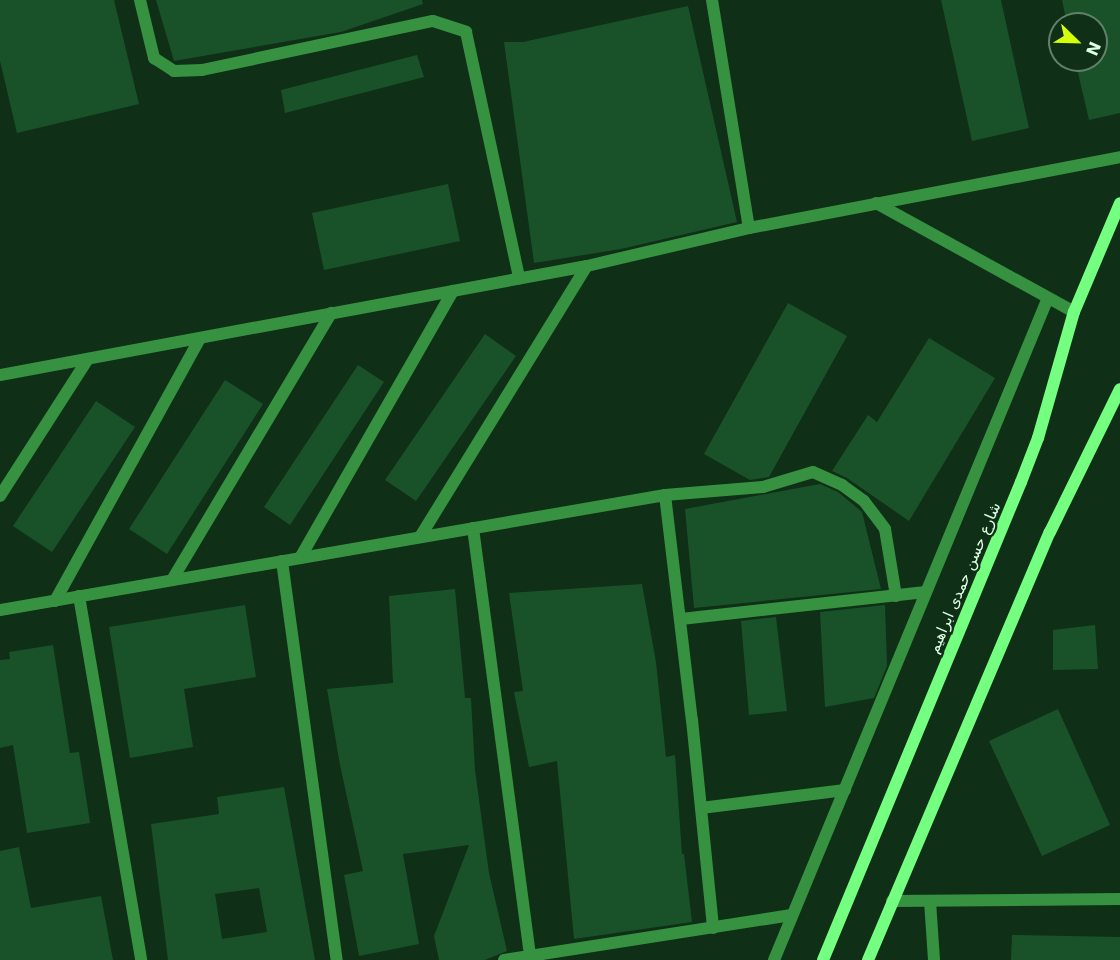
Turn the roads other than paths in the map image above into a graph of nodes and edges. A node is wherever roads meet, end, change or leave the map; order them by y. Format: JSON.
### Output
{"nodes":[{"id":1,"x":140,"y":0,"type":"edge"},
{"id":2,"x":712,"y":0,"type":"edge"},
{"id":3,"x":1120,"y":157,"type":"edge"},
{"id":4,"x":876,"y":203,"type":"junction"},
{"id":5,"x":1120,"y":203,"type":"edge"},
{"id":6,"x":749,"y":228,"type":"junction"},
{"id":7,"x":587,"y":266,"type":"junction"},
{"id":8,"x":519,"y":278,"type":"junction"},
{"id":9,"x":453,"y":291,"type":"junction"},
{"id":10,"x":1048,"y":298,"type":"junction"},
{"id":11,"x":1074,"y":312,"type":"junction"},
{"id":12,"x":331,"y":313,"type":"junction"},
{"id":13,"x":200,"y":338,"type":"junction"},
{"id":14,"x":88,"y":359,"type":"junction"},
{"id":15,"x":0,"y":375,"type":"edge"},
{"id":16,"x":1120,"y":389,"type":"edge"},
{"id":17,"x":0,"y":495,"type":"edge"},
{"id":18,"x":665,"y":495,"type":"junction"},
{"id":19,"x":473,"y":528,"type":"junction"},
{"id":20,"x":420,"y":537,"type":"junction"},
{"id":21,"x":300,"y":558,"type":"junction"},
{"id":22,"x":282,"y":561,"type":"junction"},
{"id":23,"x":172,"y":580,"type":"junction"},
{"id":24,"x":926,"y":592,"type":"junction"},
{"id":25,"x":79,"y":596,"type":"junction"},
{"id":26,"x":896,"y":596,"type":"junction"},
{"id":27,"x":55,"y":601,"type":"junction"},
{"id":28,"x":0,"y":610,"type":"edge"},
{"id":29,"x":681,"y":619,"type":"junction"},
{"id":30,"x":845,"y":790,"type":"junction"},
{"id":31,"x":701,"y":808,"type":"junction"},
{"id":32,"x":1120,"y":898,"type":"edge"},
{"id":33,"x":892,"y":901,"type":"junction"},
{"id":34,"x":930,"y":901,"type":"junction"},
{"id":35,"x":792,"y":915,"type":"junction"},
{"id":36,"x":713,"y":928,"type":"junction"},
{"id":37,"x":530,"y":956,"type":"junction"},
{"id":38,"x":141,"y":960,"type":"edge"},
{"id":39,"x":337,"y":960,"type":"edge"},
{"id":40,"x":504,"y":960,"type":"edge"},
{"id":41,"x":774,"y":960,"type":"edge"},
{"id":42,"x":823,"y":960,"type":"edge"},
{"id":43,"x":868,"y":960,"type":"edge"},
{"id":44,"x":934,"y":960,"type":"edge"}],
"edges":[{"from":1,"to":8,"type":"street"},
{"from":2,"to":6,"type":"street"},
{"from":3,"to":4,"type":"street"},
{"from":4,"to":6,"type":"street"},
{"from":4,"to":10,"type":"street"},
{"from":5,"to":11,"type":"main road","name":"شارع حسن حمدى ابراهيم"},
{"from":6,"to":7,"type":"street"},
{"from":7,"to":8,"type":"street"},
{"from":7,"to":20,"type":"street"},
{"from":8,"to":9,"type":"street"},
{"from":9,"to":12,"type":"street"},
{"from":9,"to":21,"type":"street"},
{"from":10,"to":11,"type":"street"},
{"from":10,"to":24,"type":"street"},
{"from":11,"to":42,"type":"main road","name":"شارع حسن حمدى ابراهيم"},
{"from":12,"to":13,"type":"street"},
{"from":12,"to":23,"type":"street"},
{"from":13,"to":14,"type":"street"},
{"from":13,"to":27,"type":"street"},
{"from":14,"to":15,"type":"street"},
{"from":14,"to":17,"type":"street"},
{"from":16,"to":33,"type":"main road"},
{"from":18,"to":19,"type":"street"},
{"from":18,"to":26,"type":"street"},
{"from":18,"to":29,"type":"street"},
{"from":19,"to":20,"type":"street"},
{"from":19,"to":37,"type":"street"},
{"from":20,"to":21,"type":"street"},
{"from":21,"to":22,"type":"street"},
{"from":22,"to":23,"type":"street"},
{"from":22,"to":39,"type":"street"},
{"from":23,"to":25,"type":"street"},
{"from":24,"to":26,"type":"street"},
{"from":24,"to":30,"type":"street"},
{"from":25,"to":27,"type":"street"},
{"from":25,"to":38,"type":"street"},
{"from":26,"to":29,"type":"street"},
{"from":27,"to":28,"type":"street"},
{"from":29,"to":31,"type":"street"},
{"from":30,"to":31,"type":"street"},
{"from":30,"to":35,"type":"street"},
{"from":31,"to":36,"type":"street"},
{"from":32,"to":34,"type":"street"},
{"from":33,"to":34,"type":"street"},
{"from":33,"to":43,"type":"main road"},
{"from":34,"to":44,"type":"street"},
{"from":35,"to":36,"type":"street"},
{"from":35,"to":41,"type":"street"},
{"from":36,"to":37,"type":"street"},
{"from":37,"to":40,"type":"street"}]}
